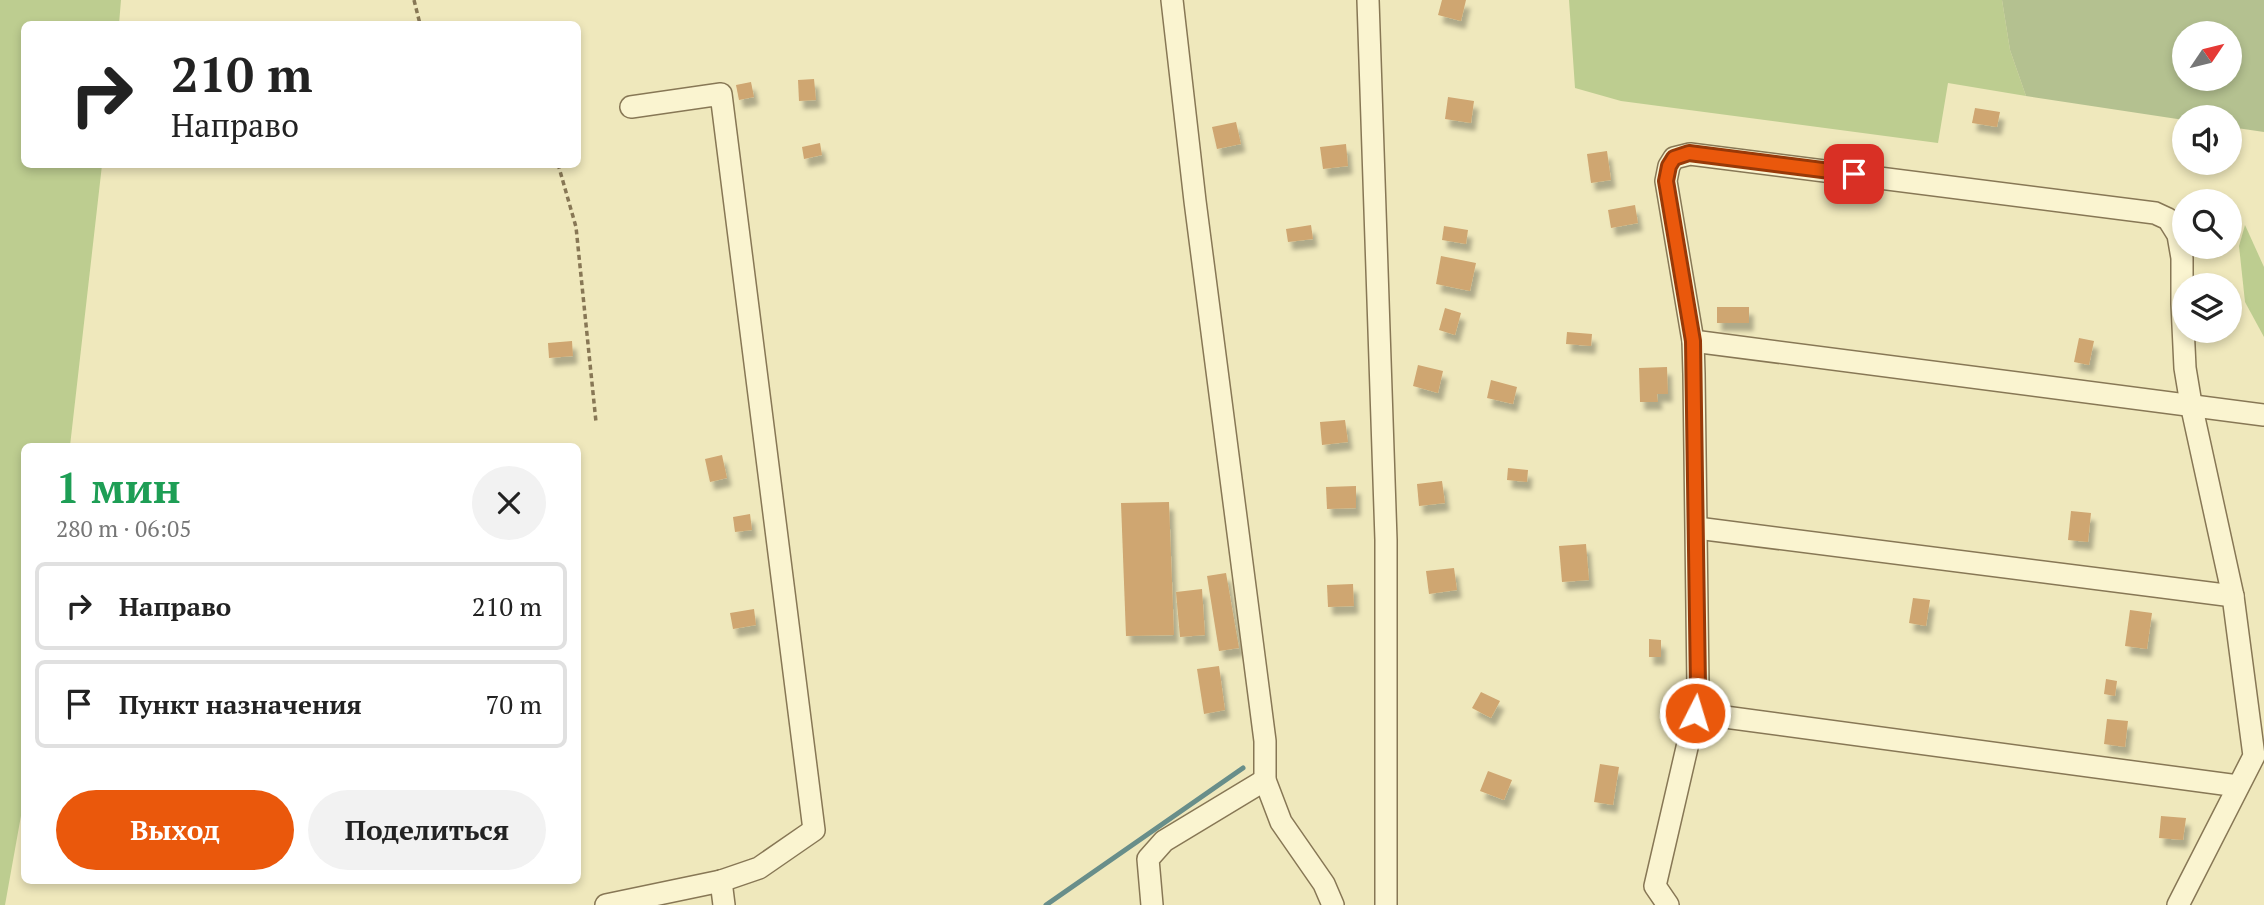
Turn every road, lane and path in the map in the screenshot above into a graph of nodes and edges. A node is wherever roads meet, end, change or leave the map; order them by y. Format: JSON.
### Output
{"nodes":[{"id":1,"x":414,"y":0,"type":"edge"},
{"id":2,"x":1172,"y":0,"type":"edge"},
{"id":3,"x":1368,"y":0,"type":"edge"},
{"id":4,"x":419,"y":21,"type":"edge"},
{"id":5,"x":631,"y":107,"type":"dead end"},
{"id":6,"x":559,"y":168,"type":"edge"},
{"id":7,"x":1693,"y":341,"type":"junction"},
{"id":8,"x":2190,"y":404,"type":"junction"},
{"id":9,"x":2264,"y":415,"type":"edge"},
{"id":10,"x":596,"y":422,"type":"dead end"},
{"id":11,"x":1697,"y":528,"type":"junction"},
{"id":12,"x":2233,"y":596,"type":"junction"},
{"id":13,"x":1695,"y":713,"type":"junction"},
{"id":14,"x":1265,"y":780,"type":"junction"},
{"id":15,"x":2238,"y":786,"type":"junction"},
{"id":16,"x":721,"y":881,"type":"junction"},
{"id":17,"x":606,"y":905,"type":"edge"},
{"id":18,"x":724,"y":905,"type":"edge"},
{"id":19,"x":1152,"y":905,"type":"edge"},
{"id":20,"x":1333,"y":905,"type":"edge"},
{"id":21,"x":1386,"y":905,"type":"edge"},
{"id":22,"x":1668,"y":905,"type":"edge"},
{"id":23,"x":2178,"y":905,"type":"edge"}],
"edges":[{"from":1,"to":4,"type":"path"},
{"from":2,"to":14,"type":"street"},
{"from":3,"to":21,"type":"street"},
{"from":5,"to":16,"type":"street"},
{"from":6,"to":10,"type":"path"},
{"from":7,"to":8,"type":"street"},
{"from":7,"to":8,"type":"street"},
{"from":7,"to":11,"type":"street"},
{"from":8,"to":9,"type":"street"},
{"from":8,"to":12,"type":"street"},
{"from":11,"to":12,"type":"street"},
{"from":11,"to":13,"type":"street"},
{"from":12,"to":15,"type":"street"},
{"from":13,"to":15,"type":"street"},
{"from":13,"to":22,"type":"street"},
{"from":14,"to":19,"type":"street"},
{"from":14,"to":20,"type":"street"},
{"from":15,"to":23,"type":"street"},
{"from":16,"to":17,"type":"street"},
{"from":16,"to":18,"type":"street"}]}
